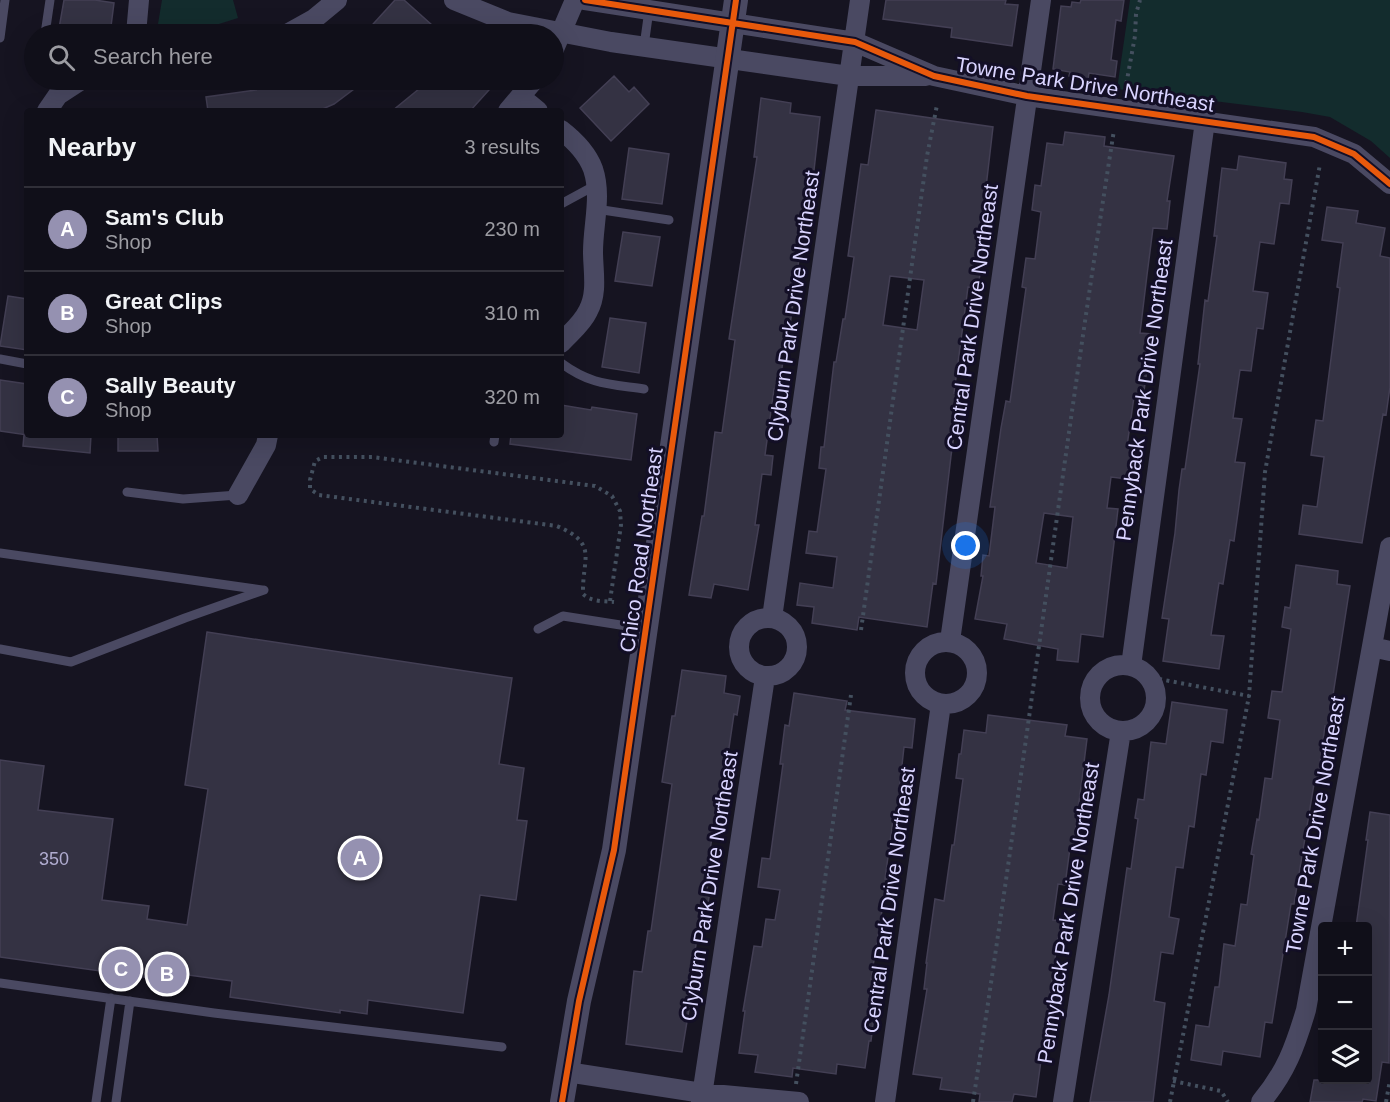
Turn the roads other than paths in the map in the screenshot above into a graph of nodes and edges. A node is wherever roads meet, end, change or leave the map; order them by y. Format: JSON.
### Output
{"nodes":[{"id":1,"x":5,"y":0,"type":"edge"},
{"id":2,"x":50,"y":0,"type":"edge"},
{"id":3,"x":139,"y":0,"type":"edge"},
{"id":4,"x":338,"y":0,"type":"edge"},
{"id":5,"x":454,"y":0,"type":"edge"},
{"id":6,"x":575,"y":0,"type":"edge"},
{"id":7,"x":585,"y":0,"type":"edge"},
{"id":8,"x":860,"y":0,"type":"edge"},
{"id":9,"x":1041,"y":0,"type":"edge"},
{"id":10,"x":649,"y":10,"type":"junction"},
{"id":11,"x":734,"y":11,"type":"edge"},
{"id":12,"x":46,"y":24,"type":"edge"},
{"id":13,"x":137,"y":24,"type":"edge"},
{"id":14,"x":306,"y":24,"type":"edge"},
{"id":15,"x":513,"y":24,"type":"edge"},
{"id":16,"x":564,"y":25,"type":"edge"},
{"id":17,"x":0,"y":38,"type":"edge"},
{"id":18,"x":564,"y":41,"type":"edge"},
{"id":19,"x":855,"y":42,"type":"junction"},
{"id":20,"x":644,"y":46,"type":"junction"},
{"id":21,"x":728,"y":60,"type":"junction"},
{"id":22,"x":849,"y":76,"type":"junction"},
{"id":23,"x":934,"y":76,"type":"junction"},
{"id":24,"x":63,"y":90,"type":"edge"},
{"id":25,"x":526,"y":90,"type":"edge"},
{"id":26,"x":1027,"y":96,"type":"junction"},
{"id":27,"x":515,"y":104,"type":"edge"},
{"id":28,"x":49,"y":108,"type":"edge"},
{"id":29,"x":1205,"y":121,"type":"junction"},
{"id":30,"x":564,"y":133,"type":"edge"},
{"id":31,"x":1390,"y":184,"type":"edge"},
{"id":32,"x":596,"y":185,"type":"junction"},
{"id":33,"x":564,"y":202,"type":"edge"},
{"id":34,"x":596,"y":209,"type":"junction"},
{"id":35,"x":669,"y":220,"type":"dead end"},
{"id":36,"x":564,"y":340,"type":"edge"},
{"id":37,"x":0,"y":359,"type":"edge"},
{"id":38,"x":24,"y":363,"type":"edge"},
{"id":39,"x":564,"y":365,"type":"edge"},
{"id":40,"x":644,"y":389,"type":"dead end"},
{"id":41,"x":267,"y":438,"type":"edge"},
{"id":42,"x":127,"y":492,"type":"dead end"},
{"id":43,"x":238,"y":495,"type":"joint"},
{"id":44,"x":1390,"y":546,"type":"edge"},
{"id":45,"x":0,"y":553,"type":"edge"},
{"id":46,"x":772,"y":618,"type":"junction"},
{"id":47,"x":538,"y":628,"type":"dead end"},
{"id":48,"x":646,"y":630,"type":"junction"},
{"id":49,"x":950,"y":641,"type":"junction"},
{"id":50,"x":0,"y":649,"type":"edge"},
{"id":51,"x":1381,"y":649,"type":"edge"},
{"id":52,"x":1131,"y":666,"type":"junction"},
{"id":53,"x":765,"y":677,"type":"junction"},
{"id":54,"x":941,"y":704,"type":"junction"},
{"id":55,"x":1121,"y":731,"type":"junction"},
{"id":56,"x":0,"y":983,"type":"edge"},
{"id":57,"x":111,"y":998,"type":"junction"},
{"id":58,"x":130,"y":1001,"type":"junction"},
{"id":59,"x":502,"y":1047,"type":"dead end"},
{"id":60,"x":567,"y":1072,"type":"junction"},
{"id":61,"x":797,"y":1095,"type":"edge"},
{"id":62,"x":702,"y":1097,"type":"edge"},
{"id":63,"x":96,"y":1102,"type":"edge"},
{"id":64,"x":116,"y":1102,"type":"edge"},
{"id":65,"x":562,"y":1102,"type":"edge"},
{"id":66,"x":885,"y":1102,"type":"edge"},
{"id":67,"x":1064,"y":1102,"type":"edge"},
{"id":68,"x":1261,"y":1102,"type":"edge"}],
"edges":[{"from":1,"to":17,"type":"lane"},
{"from":2,"to":12,"type":"lane"},
{"from":3,"to":13,"type":"street"},
{"from":4,"to":14,"type":"street"},
{"from":5,"to":15,"type":"street","name":"Towne Park Drive Northeast"},
{"from":6,"to":16,"type":"street"},
{"from":7,"to":10,"type":"street","name":"Towne Park Drive Northeast"},
{"from":8,"to":19,"type":"street","name":"Clyburn Park Drive Northeast"},
{"from":9,"to":26,"type":"street","name":"Central Park Drive Northeast"},
{"from":10,"to":11,"type":"street","name":"Towne Park Drive Northeast"},
{"from":10,"to":20,"type":"lane"},
{"from":11,"to":19,"type":"street","name":"Towne Park Drive Northeast"},
{"from":11,"to":21,"type":"street","name":"Chico Road Northeast"},
{"from":18,"to":20,"type":"street","name":"Towne Park Drive Northeast"},
{"from":19,"to":22,"type":"street","name":"Clyburn Park Drive Northeast"},
{"from":19,"to":23,"type":"street","name":"Towne Park Drive Northeast"},
{"from":20,"to":21,"type":"street","name":"Towne Park Drive Northeast"},
{"from":21,"to":22,"type":"street","name":"Towne Park Drive Northeast"},
{"from":21,"to":48,"type":"street","name":"Chico Road Northeast"},
{"from":22,"to":23,"type":"street","name":"Towne Park Drive Northeast"},
{"from":22,"to":46,"type":"street","name":"Clyburn Park Drive Northeast"},
{"from":23,"to":26,"type":"street","name":"Towne Park Drive Northeast"},
{"from":24,"to":28,"type":"street"},
{"from":25,"to":27,"type":"street"},
{"from":26,"to":29,"type":"street","name":"Towne Park Drive Northeast"},
{"from":26,"to":49,"type":"street","name":"Central Park Drive Northeast"},
{"from":29,"to":31,"type":"street","name":"Towne Park Drive Northeast"},
{"from":29,"to":52,"type":"street","name":"Pennyback Park Drive Northeast"},
{"from":30,"to":32,"type":"street"},
{"from":32,"to":33,"type":"lane"},
{"from":32,"to":34,"type":"street"},
{"from":34,"to":35,"type":"lane"},
{"from":34,"to":36,"type":"street"},
{"from":37,"to":38,"type":"lane"},
{"from":39,"to":40,"type":"lane"},
{"from":41,"to":43,"type":"street"},
{"from":42,"to":43,"type":"lane"},
{"from":44,"to":51,"type":"street","name":"Towne Park Drive Northeast"},
{"from":45,"to":50,"type":"lane"},
{"from":46,"to":53,"type":"street"},
{"from":46,"to":53,"type":"street"},
{"from":47,"to":48,"type":"lane"},
{"from":48,"to":60,"type":"street","name":"Chico Road Northeast"},
{"from":49,"to":54,"type":"street"},
{"from":49,"to":54,"type":"street"},
{"from":51,"to":68,"type":"street","name":"Towne Park Drive Northeast"},
{"from":52,"to":55,"type":"street"},
{"from":52,"to":55,"type":"street"},
{"from":53,"to":62,"type":"street","name":"Clyburn Park Drive Northeast"},
{"from":54,"to":66,"type":"street","name":"Central Park Drive Northeast"},
{"from":55,"to":67,"type":"street","name":"Pennyback Park Drive Northeast"},
{"from":56,"to":57,"type":"lane"},
{"from":57,"to":58,"type":"lane"},
{"from":57,"to":63,"type":"lane"},
{"from":58,"to":59,"type":"lane"},
{"from":58,"to":64,"type":"lane"},
{"from":60,"to":62,"type":"street"},
{"from":60,"to":65,"type":"street","name":"Chico Road Northeast"},
{"from":61,"to":62,"type":"street"}]}
